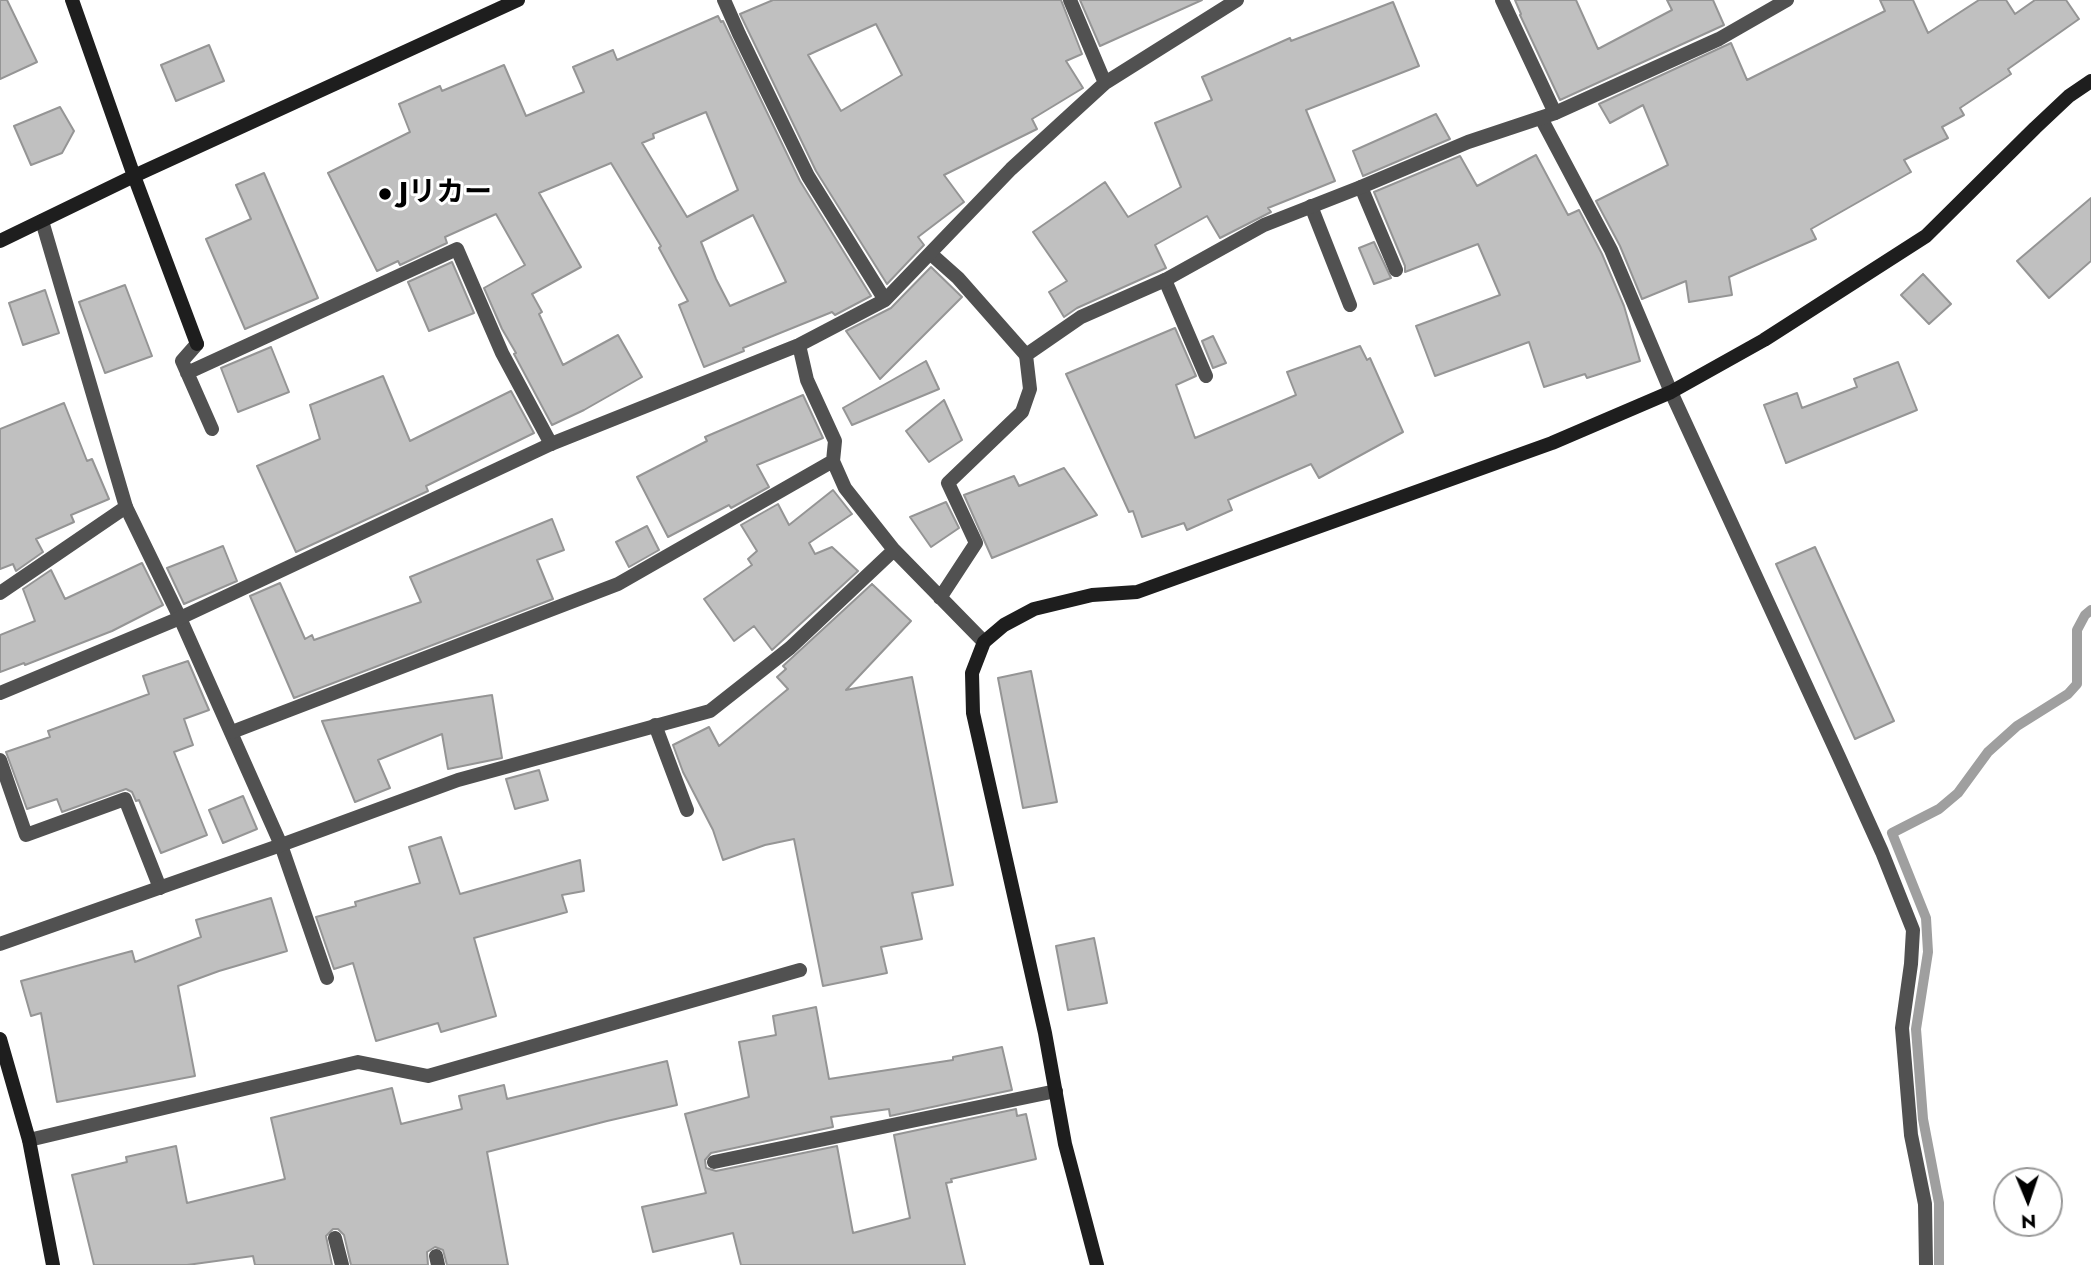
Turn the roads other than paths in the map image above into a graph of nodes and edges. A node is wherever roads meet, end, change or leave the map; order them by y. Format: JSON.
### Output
{"nodes":[{"id":1,"x":72,"y":0,"type":"edge"},
{"id":2,"x":518,"y":0,"type":"edge"},
{"id":3,"x":724,"y":0,"type":"edge"},
{"id":4,"x":1070,"y":0,"type":"edge"},
{"id":5,"x":1237,"y":0,"type":"edge"},
{"id":6,"x":1502,"y":0,"type":"edge"},
{"id":7,"x":1787,"y":0,"type":"edge"},
{"id":8,"x":2091,"y":82,"type":"edge"},
{"id":9,"x":1105,"y":83,"type":"junction"},
{"id":10,"x":1555,"y":113,"type":"junction"},
{"id":11,"x":1541,"y":118,"type":"junction"},
{"id":12,"x":134,"y":176,"type":"junction"},
{"id":13,"x":1361,"y":187,"type":"junction"},
{"id":14,"x":1311,"y":206,"type":"junction"},
{"id":15,"x":42,"y":221,"type":"junction"},
{"id":16,"x":0,"y":241,"type":"edge"},
{"id":17,"x":931,"y":254,"type":"junction"},
{"id":18,"x":1396,"y":270,"type":"dead end"},
{"id":19,"x":1165,"y":280,"type":"junction"},
{"id":20,"x":885,"y":300,"type":"junction"},
{"id":21,"x":1350,"y":305,"type":"dead end"},
{"id":22,"x":799,"y":345,"type":"junction"},
{"id":23,"x":1026,"y":355,"type":"junction"},
{"id":24,"x":187,"y":373,"type":"junction"},
{"id":25,"x":1206,"y":376,"type":"dead end"},
{"id":26,"x":1671,"y":392,"type":"junction"},
{"id":27,"x":212,"y":429,"type":"dead end"},
{"id":28,"x":551,"y":444,"type":"junction"},
{"id":29,"x":833,"y":461,"type":"junction"},
{"id":30,"x":127,"y":507,"type":"junction"},
{"id":31,"x":894,"y":550,"type":"junction"},
{"id":32,"x":0,"y":593,"type":"edge"},
{"id":33,"x":940,"y":598,"type":"junction"},
{"id":34,"x":180,"y":618,"type":"junction"},
{"id":35,"x":984,"y":642,"type":"junction"},
{"id":36,"x":0,"y":693,"type":"edge"},
{"id":37,"x":655,"y":725,"type":"junction"},
{"id":38,"x":232,"y":732,"type":"junction"},
{"id":39,"x":0,"y":760,"type":"edge"},
{"id":40,"x":687,"y":810,"type":"dead end"},
{"id":41,"x":281,"y":845,"type":"junction"},
{"id":42,"x":160,"y":888,"type":"junction"},
{"id":43,"x":0,"y":944,"type":"edge"},
{"id":44,"x":800,"y":970,"type":"dead end"},
{"id":45,"x":327,"y":978,"type":"dead end"},
{"id":46,"x":0,"y":1039,"type":"edge"},
{"id":47,"x":1056,"y":1091,"type":"junction"},
{"id":48,"x":29,"y":1140,"type":"junction"},
{"id":49,"x":714,"y":1162,"type":"dead end"},
{"id":50,"x":335,"y":1238,"type":"dead end"},
{"id":51,"x":53,"y":1265,"type":"edge"},
{"id":52,"x":342,"y":1265,"type":"edge"},
{"id":53,"x":1097,"y":1265,"type":"edge"},
{"id":54,"x":1926,"y":1265,"type":"edge"}],
"edges":[{"from":1,"to":12,"type":"street"},
{"from":2,"to":12,"type":"street"},
{"from":3,"to":20,"type":"street"},
{"from":4,"to":9,"type":"street"},
{"from":5,"to":9,"type":"street"},
{"from":6,"to":10,"type":"street"},
{"from":7,"to":10,"type":"street"},
{"from":8,"to":26,"type":"street"},
{"from":9,"to":17,"type":"street"},
{"from":10,"to":11,"type":"street"},
{"from":11,"to":13,"type":"street"},
{"from":11,"to":26,"type":"street"},
{"from":12,"to":15,"type":"street"},
{"from":12,"to":24,"type":"street"},
{"from":13,"to":14,"type":"street"},
{"from":13,"to":18,"type":"street"},
{"from":14,"to":19,"type":"street"},
{"from":14,"to":21,"type":"street"},
{"from":15,"to":16,"type":"street"},
{"from":15,"to":30,"type":"street"},
{"from":17,"to":20,"type":"street"},
{"from":17,"to":23,"type":"street"},
{"from":19,"to":23,"type":"street"},
{"from":19,"to":25,"type":"street"},
{"from":20,"to":22,"type":"street"},
{"from":22,"to":28,"type":"street"},
{"from":22,"to":29,"type":"street"},
{"from":23,"to":33,"type":"street"},
{"from":24,"to":27,"type":"street"},
{"from":24,"to":28,"type":"street"},
{"from":26,"to":35,"type":"street"},
{"from":26,"to":54,"type":"street"},
{"from":28,"to":34,"type":"street"},
{"from":29,"to":31,"type":"street"},
{"from":29,"to":38,"type":"street"},
{"from":30,"to":32,"type":"street"},
{"from":30,"to":34,"type":"street"},
{"from":31,"to":33,"type":"street"},
{"from":31,"to":37,"type":"street"},
{"from":33,"to":35,"type":"street"},
{"from":34,"to":36,"type":"street"},
{"from":34,"to":38,"type":"street"},
{"from":35,"to":47,"type":"street"},
{"from":37,"to":40,"type":"street"},
{"from":37,"to":41,"type":"street"},
{"from":38,"to":41,"type":"street"},
{"from":39,"to":42,"type":"street"},
{"from":41,"to":42,"type":"street"},
{"from":41,"to":45,"type":"street"},
{"from":42,"to":43,"type":"street"},
{"from":44,"to":48,"type":"street"},
{"from":46,"to":48,"type":"street"},
{"from":47,"to":49,"type":"street"},
{"from":47,"to":53,"type":"street"},
{"from":48,"to":51,"type":"street"},
{"from":50,"to":52,"type":"street"}]}
